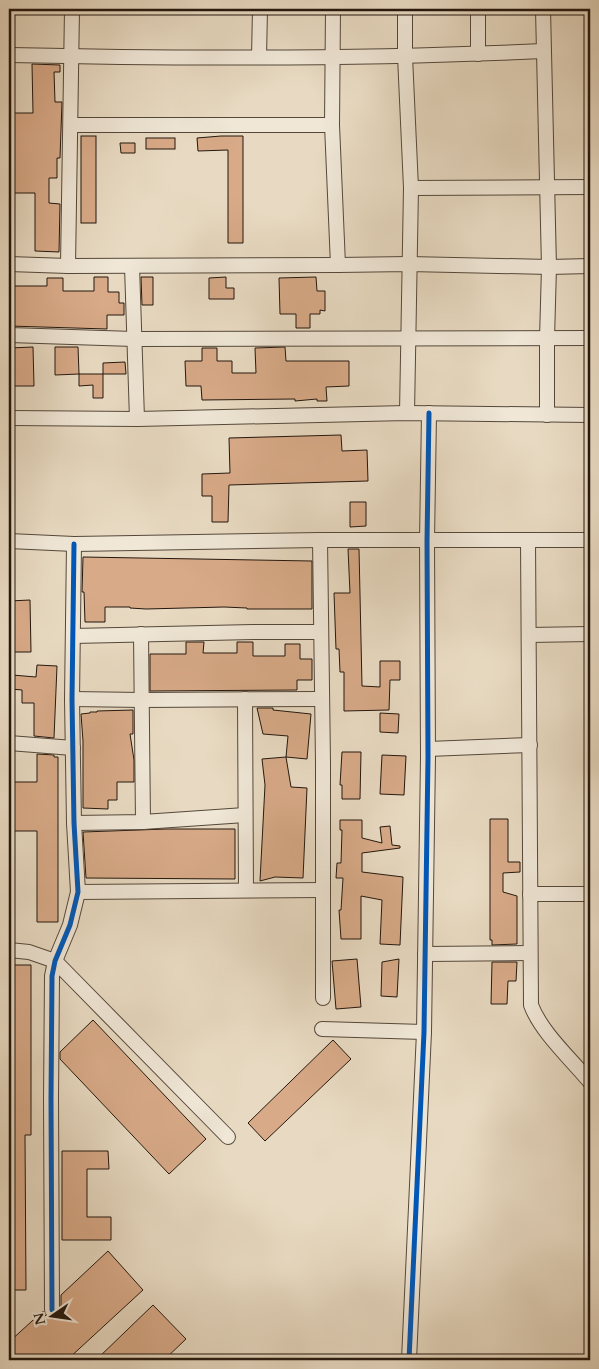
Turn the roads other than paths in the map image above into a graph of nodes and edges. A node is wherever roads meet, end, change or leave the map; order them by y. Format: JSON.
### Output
{"nodes":[{"id":1,"x":72,"y":9,"type":"edge"},
{"id":2,"x":260,"y":9,"type":"edge"},
{"id":3,"x":333,"y":9,"type":"edge"},
{"id":4,"x":406,"y":9,"type":"edge"},
{"id":5,"x":478,"y":9,"type":"edge"},
{"id":6,"x":543,"y":9,"type":"edge"},
{"id":7,"x":543,"y":51,"type":"junction"},
{"id":8,"x":478,"y":54,"type":"junction"},
{"id":9,"x":9,"y":55,"type":"edge"},
{"id":10,"x":71,"y":56,"type":"junction"},
{"id":11,"x":332,"y":56,"type":"junction"},
{"id":12,"x":405,"y":56,"type":"junction"},
{"id":13,"x":259,"y":58,"type":"junction"},
{"id":14,"x":71,"y":125,"type":"junction"},
{"id":15,"x":332,"y":125,"type":"junction"},
{"id":16,"x":590,"y":187,"type":"edge"},
{"id":17,"x":410,"y":188,"type":"junction"},
{"id":18,"x":547,"y":188,"type":"junction"},
{"id":19,"x":9,"y":264,"type":"edge"},
{"id":20,"x":409,"y":264,"type":"junction"},
{"id":21,"x":338,"y":265,"type":"junction"},
{"id":22,"x":68,"y":266,"type":"junction"},
{"id":23,"x":132,"y":266,"type":"junction"},
{"id":24,"x":590,"y":266,"type":"edge"},
{"id":25,"x":549,"y":267,"type":"junction"},
{"id":26,"x":9,"y":335,"type":"edge"},
{"id":27,"x":547,"y":338,"type":"junction"},
{"id":28,"x":590,"y":338,"type":"edge"},
{"id":29,"x":134,"y":339,"type":"junction"},
{"id":30,"x":408,"y":339,"type":"junction"},
{"id":31,"x":407,"y":413,"type":"junction"},
{"id":32,"x":429,"y":413,"type":"junction"},
{"id":33,"x":547,"y":415,"type":"junction"},
{"id":34,"x":590,"y":415,"type":"edge"},
{"id":35,"x":9,"y":418,"type":"edge"},
{"id":36,"x":137,"y":419,"type":"junction"},
{"id":37,"x":320,"y":540,"type":"junction"},
{"id":38,"x":528,"y":540,"type":"junction"},
{"id":39,"x":590,"y":540,"type":"edge"},
{"id":40,"x":9,"y":541,"type":"edge"},
{"id":41,"x":427,"y":541,"type":"junction"},
{"id":42,"x":74,"y":544,"type":"junction"},
{"id":43,"x":321,"y":632,"type":"junction"},
{"id":44,"x":141,"y":634,"type":"junction"},
{"id":45,"x":590,"y":634,"type":"edge"},
{"id":46,"x":529,"y":635,"type":"junction"},
{"id":47,"x":73,"y":636,"type":"junction"},
{"id":48,"x":72,"y":698,"type":"junction"},
{"id":49,"x":245,"y":699,"type":"junction"},
{"id":50,"x":321,"y":699,"type":"junction"},
{"id":51,"x":142,"y":700,"type":"junction"},
{"id":52,"x":9,"y":743,"type":"edge"},
{"id":53,"x":530,"y":745,"type":"junction"},
{"id":54,"x":73,"y":748,"type":"junction"},
{"id":55,"x":428,"y":749,"type":"junction"},
{"id":56,"x":245,"y":815,"type":"junction"},
{"id":57,"x":142,"y":822,"type":"junction"},
{"id":58,"x":74,"y":823,"type":"junction"},
{"id":59,"x":246,"y":890,"type":"junction"},
{"id":60,"x":322,"y":890,"type":"junction"},
{"id":61,"x":78,"y":892,"type":"junction"},
{"id":62,"x":530,"y":894,"type":"junction"},
{"id":63,"x":590,"y":894,"type":"edge"},
{"id":64,"x":9,"y":950,"type":"edge"},
{"id":65,"x":530,"y":953,"type":"junction"},
{"id":66,"x":425,"y":954,"type":"junction"},
{"id":67,"x":55,"y":961,"type":"junction"},
{"id":68,"x":323,"y":998,"type":"dead end"},
{"id":69,"x":322,"y":1029,"type":"dead end"},
{"id":70,"x":424,"y":1032,"type":"junction"},
{"id":71,"x":590,"y":1082,"type":"edge"},
{"id":72,"x":228,"y":1138,"type":"dead end"},
{"id":73,"x":52,"y":1310,"type":"dead end"},
{"id":74,"x":409,"y":1360,"type":"edge"}],
"edges":[{"from":1,"to":10,"type":"street"},
{"from":2,"to":13,"type":"street"},
{"from":3,"to":11,"type":"street"},
{"from":4,"to":12,"type":"street"},
{"from":5,"to":8,"type":"street"},
{"from":6,"to":7,"type":"street"},
{"from":7,"to":8,"type":"street"},
{"from":7,"to":18,"type":"street"},
{"from":8,"to":12,"type":"street"},
{"from":9,"to":10,"type":"street"},
{"from":10,"to":13,"type":"street"},
{"from":10,"to":14,"type":"street"},
{"from":11,"to":12,"type":"street"},
{"from":11,"to":13,"type":"street"},
{"from":11,"to":15,"type":"street"},
{"from":12,"to":17,"type":"street"},
{"from":14,"to":15,"type":"street"},
{"from":14,"to":22,"type":"street"},
{"from":15,"to":21,"type":"street"},
{"from":16,"to":18,"type":"street"},
{"from":17,"to":18,"type":"street"},
{"from":17,"to":20,"type":"street"},
{"from":18,"to":25,"type":"street"},
{"from":19,"to":22,"type":"street"},
{"from":20,"to":21,"type":"street"},
{"from":20,"to":25,"type":"street"},
{"from":20,"to":30,"type":"street"},
{"from":21,"to":23,"type":"street"},
{"from":22,"to":23,"type":"street"},
{"from":23,"to":29,"type":"street"},
{"from":24,"to":25,"type":"street"},
{"from":25,"to":27,"type":"street"},
{"from":26,"to":29,"type":"street"},
{"from":27,"to":28,"type":"street"},
{"from":27,"to":30,"type":"street"},
{"from":27,"to":33,"type":"street"},
{"from":29,"to":30,"type":"street"},
{"from":29,"to":36,"type":"street"},
{"from":30,"to":31,"type":"street"},
{"from":31,"to":32,"type":"street"},
{"from":31,"to":36,"type":"street"},
{"from":32,"to":33,"type":"street"},
{"from":32,"to":41,"type":"street"},
{"from":33,"to":34,"type":"street"},
{"from":35,"to":36,"type":"street"},
{"from":37,"to":41,"type":"street"},
{"from":37,"to":42,"type":"street"},
{"from":37,"to":43,"type":"street"},
{"from":38,"to":39,"type":"street"},
{"from":38,"to":41,"type":"street"},
{"from":38,"to":46,"type":"street"},
{"from":40,"to":42,"type":"street"},
{"from":41,"to":55,"type":"street"},
{"from":42,"to":47,"type":"street"},
{"from":43,"to":44,"type":"street"},
{"from":43,"to":50,"type":"street"},
{"from":44,"to":47,"type":"street"},
{"from":44,"to":51,"type":"street"},
{"from":45,"to":46,"type":"street"},
{"from":46,"to":53,"type":"street"},
{"from":47,"to":48,"type":"street"},
{"from":48,"to":51,"type":"street"},
{"from":48,"to":54,"type":"street"},
{"from":49,"to":50,"type":"street"},
{"from":49,"to":51,"type":"street"},
{"from":49,"to":56,"type":"street"},
{"from":50,"to":60,"type":"street"},
{"from":51,"to":57,"type":"street"},
{"from":52,"to":54,"type":"street"},
{"from":53,"to":55,"type":"street"},
{"from":53,"to":62,"type":"street"},
{"from":54,"to":58,"type":"street"},
{"from":55,"to":66,"type":"street"},
{"from":56,"to":57,"type":"street"},
{"from":56,"to":59,"type":"street"},
{"from":57,"to":58,"type":"street"},
{"from":58,"to":61,"type":"street"},
{"from":59,"to":60,"type":"street"},
{"from":59,"to":61,"type":"street"},
{"from":60,"to":68,"type":"street"},
{"from":61,"to":67,"type":"street"},
{"from":62,"to":63,"type":"street"},
{"from":62,"to":65,"type":"street"},
{"from":64,"to":67,"type":"street"},
{"from":65,"to":66,"type":"street"},
{"from":65,"to":71,"type":"street"},
{"from":66,"to":70,"type":"street"},
{"from":67,"to":72,"type":"street"},
{"from":67,"to":73,"type":"street"},
{"from":69,"to":70,"type":"street"},
{"from":70,"to":74,"type":"street"}]}
